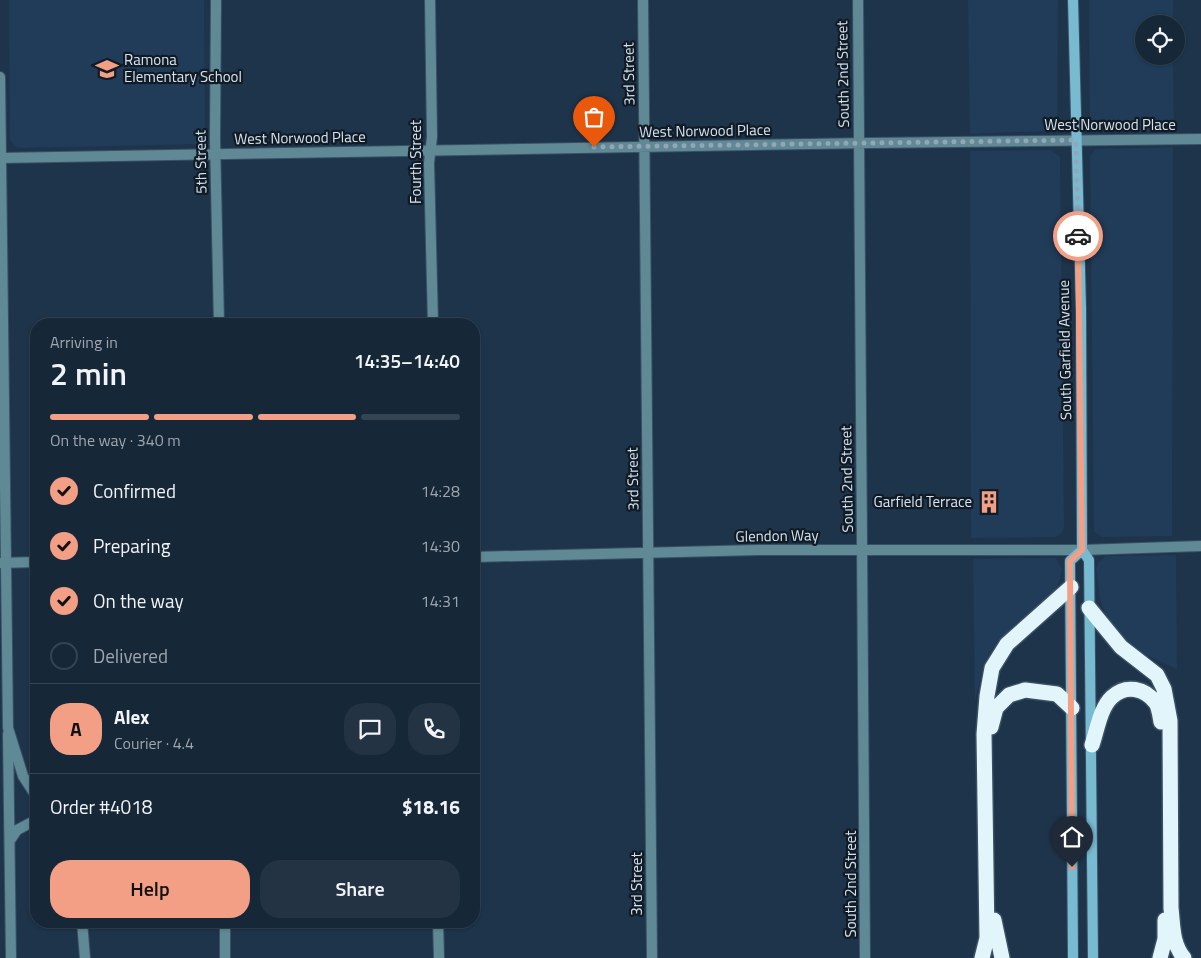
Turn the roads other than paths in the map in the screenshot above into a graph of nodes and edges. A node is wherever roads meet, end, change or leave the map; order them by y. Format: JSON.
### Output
{"nodes":[{"id":1,"x":216,"y":0,"type":"edge"},
{"id":2,"x":430,"y":0,"type":"edge"},
{"id":3,"x":643,"y":0,"type":"edge"},
{"id":4,"x":858,"y":0,"type":"edge"},
{"id":5,"x":1073,"y":0,"type":"edge"},
{"id":6,"x":0,"y":76,"type":"edge"},
{"id":7,"x":1201,"y":139,"type":"edge"},
{"id":8,"x":1076,"y":140,"type":"junction"},
{"id":9,"x":859,"y":143,"type":"junction"},
{"id":10,"x":645,"y":147,"type":"junction"},
{"id":11,"x":431,"y":150,"type":"junction"},
{"id":12,"x":216,"y":154,"type":"junction"},
{"id":13,"x":1,"y":158,"type":"edge"},
{"id":14,"x":219,"y":318,"type":"edge"},
{"id":15,"x":433,"y":318,"type":"edge"},
{"id":16,"x":1201,"y":546,"type":"edge"},
{"id":17,"x":862,"y":550,"type":"junction"},
{"id":18,"x":1082,"y":550,"type":"junction"},
{"id":19,"x":649,"y":554,"type":"junction"},
{"id":20,"x":480,"y":557,"type":"edge"},
{"id":21,"x":30,"y":562,"type":"edge"},
{"id":22,"x":3,"y":563,"type":"edge"},
{"id":23,"x":1071,"y":587,"type":"junction"},
{"id":24,"x":1089,"y":608,"type":"junction"},
{"id":25,"x":1072,"y":708,"type":"junction"},
{"id":26,"x":8,"y":728,"type":"junction"},
{"id":27,"x":1092,"y":745,"type":"junction"},
{"id":28,"x":30,"y":787,"type":"edge"},
{"id":29,"x":30,"y":823,"type":"edge"},
{"id":30,"x":11,"y":839,"type":"junction"},
{"id":31,"x":83,"y":928,"type":"edge"},
{"id":32,"x":224,"y":928,"type":"edge"},
{"id":33,"x":438,"y":928,"type":"edge"},
{"id":34,"x":11,"y":958,"type":"edge"},
{"id":35,"x":85,"y":958,"type":"edge"},
{"id":36,"x":224,"y":958,"type":"edge"},
{"id":37,"x":439,"y":958,"type":"edge"},
{"id":38,"x":652,"y":958,"type":"edge"},
{"id":39,"x":865,"y":958,"type":"edge"},
{"id":40,"x":982,"y":958,"type":"edge"},
{"id":41,"x":1002,"y":958,"type":"edge"},
{"id":42,"x":1073,"y":958,"type":"edge"},
{"id":43,"x":1093,"y":958,"type":"edge"},
{"id":44,"x":1160,"y":958,"type":"edge"},
{"id":45,"x":1184,"y":958,"type":"edge"}],
"edges":[{"from":1,"to":12,"type":"street","name":"5th Street"},
{"from":2,"to":11,"type":"street","name":"Fourth Street"},
{"from":3,"to":10,"type":"street","name":"3rd Street"},
{"from":4,"to":9,"type":"street","name":"South 2nd Street"},
{"from":5,"to":8,"type":"main road","name":"South Garfield Avenue"},
{"from":6,"to":13,"type":"street"},
{"from":7,"to":8,"type":"street","name":"West Norwood Place"},
{"from":8,"to":9,"type":"street","name":"West Norwood Place"},
{"from":8,"to":18,"type":"main road","name":"South Garfield Avenue"},
{"from":9,"to":10,"type":"street","name":"West Norwood Place"},
{"from":9,"to":17,"type":"street","name":"South 2nd Street"},
{"from":10,"to":11,"type":"street","name":"West Norwood Place"},
{"from":10,"to":19,"type":"street","name":"3rd Street"},
{"from":11,"to":12,"type":"street","name":"West Norwood Place"},
{"from":11,"to":15,"type":"street","name":"Fourth Street"},
{"from":12,"to":13,"type":"street","name":"West Norwood Place"},
{"from":12,"to":14,"type":"street","name":"5th Street"},
{"from":13,"to":22,"type":"street"},
{"from":16,"to":18,"type":"street","name":"Glendon Way"},
{"from":17,"to":18,"type":"street","name":"Glendon Way"},
{"from":17,"to":19,"type":"street","name":"Glendon Way"},
{"from":17,"to":39,"type":"street","name":"South 2nd Street"},
{"from":18,"to":23,"type":"main road"},
{"from":18,"to":24,"type":"main road","name":"South Garfield Avenue"},
{"from":19,"to":20,"type":"street","name":"Glendon Way"},
{"from":19,"to":38,"type":"street","name":"3rd Street"},
{"from":21,"to":22,"type":"street"},
{"from":22,"to":26,"type":"street"},
{"from":23,"to":25,"type":"main road"},
{"from":23,"to":40,"type":"highway"},
{"from":24,"to":27,"type":"main road","name":"South Garfield Avenue"},
{"from":24,"to":45,"type":"highway"},
{"from":25,"to":41,"type":"highway"},
{"from":25,"to":42,"type":"main road"},
{"from":26,"to":28,"type":"street"},
{"from":26,"to":30,"type":"street"},
{"from":27,"to":43,"type":"main road","name":"South Garfield Avenue"},
{"from":27,"to":44,"type":"highway"},
{"from":29,"to":30,"type":"street"},
{"from":30,"to":34,"type":"street"},
{"from":31,"to":35,"type":"street"},
{"from":32,"to":36,"type":"street"},
{"from":33,"to":37,"type":"street"}]}
